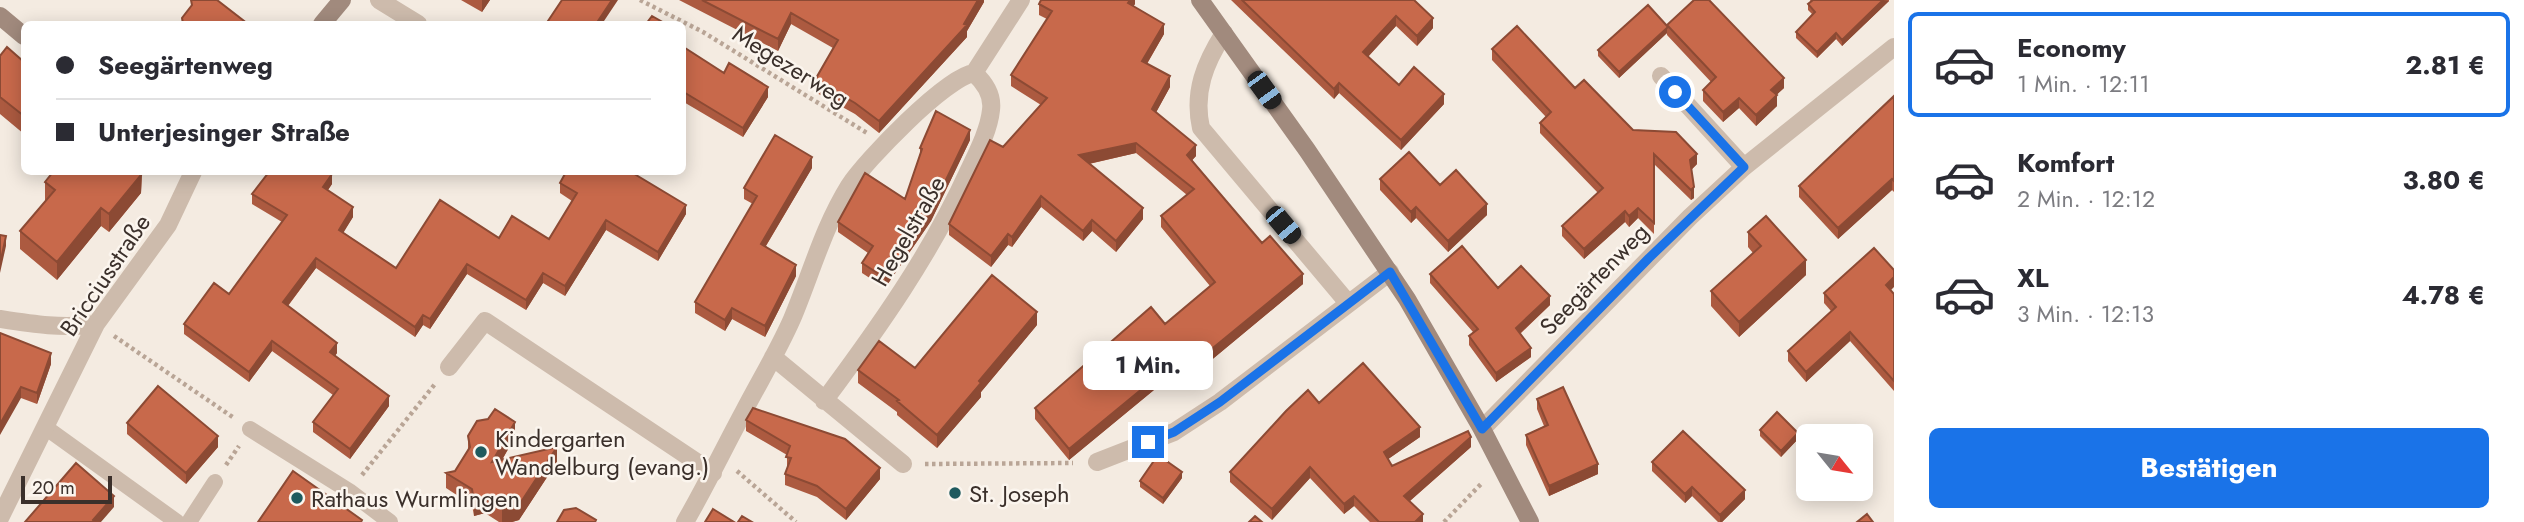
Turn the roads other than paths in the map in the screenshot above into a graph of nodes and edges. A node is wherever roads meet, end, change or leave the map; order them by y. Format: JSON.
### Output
{"nodes":[{"id":1,"x":342,"y":0,"type":"edge"},
{"id":2,"x":379,"y":0,"type":"edge"},
{"id":3,"x":1021,"y":0,"type":"edge"},
{"id":4,"x":1200,"y":0,"type":"edge"},
{"id":5,"x":0,"y":16,"type":"edge"},
{"id":6,"x":324,"y":21,"type":"edge"},
{"id":7,"x":413,"y":21,"type":"edge"},
{"id":8,"x":1224,"y":33,"type":"junction"},
{"id":9,"x":21,"y":34,"type":"edge"},
{"id":10,"x":1894,"y":47,"type":"edge"},
{"id":11,"x":974,"y":74,"type":"junction"},
{"id":12,"x":1661,"y":76,"type":"dead end"},
{"id":13,"x":1744,"y":167,"type":"junction"},
{"id":14,"x":192,"y":175,"type":"edge"},
{"id":15,"x":1390,"y":272,"type":"junction"},
{"id":16,"x":1348,"y":303,"type":"junction"},
{"id":17,"x":0,"y":319,"type":"edge"},
{"id":18,"x":96,"y":324,"type":"junction"},
{"id":19,"x":773,"y":358,"type":"junction"},
{"id":20,"x":449,"y":367,"type":"road end"},
{"id":21,"x":824,"y":401,"type":"junction"},
{"id":22,"x":46,"y":427,"type":"junction"},
{"id":23,"x":250,"y":429,"type":"dead end"},
{"id":24,"x":1482,"y":429,"type":"junction"},
{"id":25,"x":1097,"y":461,"type":"road end"},
{"id":26,"x":903,"y":464,"type":"road end"},
{"id":27,"x":713,"y":473,"type":"junction"},
{"id":28,"x":215,"y":482,"type":"dead end"},
{"id":29,"x":0,"y":518,"type":"edge"},
{"id":30,"x":177,"y":522,"type":"edge"},
{"id":31,"x":189,"y":522,"type":"edge"},
{"id":32,"x":390,"y":522,"type":"edge"},
{"id":33,"x":685,"y":522,"type":"edge"},
{"id":34,"x":1530,"y":522,"type":"edge"}],
"edges":[{"from":1,"to":6,"type":"main road"},
{"from":2,"to":7,"type":"street"},
{"from":3,"to":11,"type":"street"},
{"from":4,"to":8,"type":"main road"},
{"from":5,"to":9,"type":"main road"},
{"from":8,"to":15,"type":"main road"},
{"from":8,"to":16,"type":"street"},
{"from":10,"to":13,"type":"street","name":"Seegärtenweg"},
{"from":11,"to":19,"type":"street"},
{"from":11,"to":21,"type":"street","name":"Hegelstraße"},
{"from":12,"to":13,"type":"street"},
{"from":13,"to":24,"type":"street","name":"Seegärtenweg"},
{"from":14,"to":18,"type":"street","name":"Bricciusstraße"},
{"from":15,"to":16,"type":"street"},
{"from":15,"to":24,"type":"main road"},
{"from":16,"to":25,"type":"street"},
{"from":17,"to":18,"type":"street"},
{"from":18,"to":22,"type":"street","name":"Bricciusstraße"},
{"from":19,"to":21,"type":"street"},
{"from":19,"to":27,"type":"street"},
{"from":20,"to":27,"type":"street"},
{"from":21,"to":26,"type":"street"},
{"from":22,"to":29,"type":"street","name":"Bricciusstraße"},
{"from":22,"to":30,"type":"lane"},
{"from":23,"to":32,"type":"lane"},
{"from":24,"to":34,"type":"main road"},
{"from":27,"to":33,"type":"street"},
{"from":28,"to":31,"type":"lane"}]}
